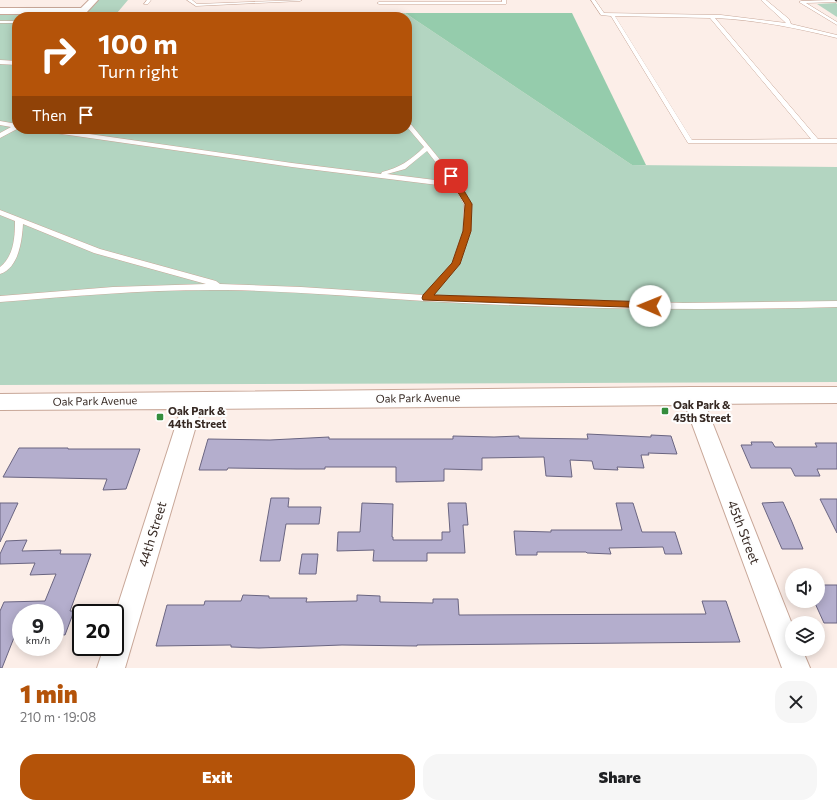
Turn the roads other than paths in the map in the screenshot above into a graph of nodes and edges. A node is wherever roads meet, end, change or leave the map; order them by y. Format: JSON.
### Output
{"nodes":[{"id":1,"x":94,"y":0,"type":"edge"},
{"id":2,"x":189,"y":0,"type":"edge"},
{"id":3,"x":300,"y":0,"type":"edge"},
{"id":4,"x":504,"y":0,"type":"edge"},
{"id":5,"x":593,"y":0,"type":"edge"},
{"id":6,"x":763,"y":0,"type":"edge"},
{"id":7,"x":837,"y":1,"type":"edge"},
{"id":8,"x":459,"y":2,"type":"edge"},
{"id":9,"x":379,"y":3,"type":"dead end"},
{"id":10,"x":0,"y":11,"type":"edge"},
{"id":11,"x":612,"y":14,"type":"junction"},
{"id":12,"x":712,"y":17,"type":"junction"},
{"id":13,"x":0,"y":22,"type":"edge"},
{"id":14,"x":12,"y":22,"type":"edge"},
{"id":15,"x":789,"y":24,"type":"junction"},
{"id":16,"x":837,"y":24,"type":"edge"},
{"id":17,"x":837,"y":36,"type":"edge"},
{"id":18,"x":0,"y":62,"type":"edge"},
{"id":19,"x":12,"y":63,"type":"edge"},
{"id":20,"x":0,"y":123,"type":"edge"},
{"id":21,"x":12,"y":125,"type":"edge"},
{"id":22,"x":12,"y":129,"type":"edge"},
{"id":23,"x":412,"y":129,"type":"edge"},
{"id":24,"x":76,"y":134,"type":"edge"},
{"id":25,"x":0,"y":136,"type":"edge"},
{"id":26,"x":837,"y":141,"type":"edge"},
{"id":27,"x":816,"y":142,"type":"junction"},
{"id":28,"x":428,"y":147,"type":"junction"},
{"id":29,"x":372,"y":175,"type":"junction"},
{"id":30,"x":458,"y":185,"type":"junction"},
{"id":31,"x":0,"y":212,"type":"edge"},
{"id":32,"x":19,"y":220,"type":"junction"},
{"id":33,"x":0,"y":271,"type":"edge"},
{"id":34,"x":227,"y":287,"type":"junction"},
{"id":35,"x":426,"y":298,"type":"junction"},
{"id":36,"x":0,"y":299,"type":"edge"},
{"id":37,"x":837,"y":304,"type":"edge"},
{"id":38,"x":691,"y":395,"type":"junction"},
{"id":39,"x":837,"y":395,"type":"edge"},
{"id":40,"x":194,"y":400,"type":"junction"},
{"id":41,"x":0,"y":402,"type":"edge"},
{"id":42,"x":111,"y":668,"type":"edge"},
{"id":43,"x":796,"y":668,"type":"edge"}],
"edges":[{"from":1,"to":10,"type":"street"},
{"from":2,"to":3,"type":"lane"},
{"from":4,"to":8,"type":"lane"},
{"from":5,"to":11,"type":"lane"},
{"from":6,"to":15,"type":"lane"},
{"from":7,"to":16,"type":"lane"},
{"from":8,"to":9,"type":"lane"},
{"from":11,"to":12,"type":"lane"},
{"from":11,"to":27,"type":"lane"},
{"from":12,"to":15,"type":"lane"},
{"from":12,"to":27,"type":"lane"},
{"from":13,"to":14,"type":"lane"},
{"from":15,"to":17,"type":"lane"},
{"from":18,"to":19,"type":"lane"},
{"from":20,"to":21,"type":"lane"},
{"from":22,"to":25,"type":"lane"},
{"from":23,"to":28,"type":"lane"},
{"from":24,"to":29,"type":"lane"},
{"from":26,"to":27,"type":"lane"},
{"from":28,"to":29,"type":"lane"},
{"from":28,"to":30,"type":"lane"},
{"from":29,"to":30,"type":"lane"},
{"from":30,"to":35,"type":"lane"},
{"from":31,"to":32,"type":"lane"},
{"from":32,"to":33,"type":"lane"},
{"from":32,"to":34,"type":"lane"},
{"from":34,"to":35,"type":"lane"},
{"from":34,"to":36,"type":"lane"},
{"from":35,"to":37,"type":"lane"},
{"from":38,"to":39,"type":"street","name":"Oak Park Avenue"},
{"from":38,"to":40,"type":"street","name":"Oak Park Avenue"},
{"from":38,"to":43,"type":"street","name":"45th Street"},
{"from":40,"to":41,"type":"street","name":"Oak Park Avenue"},
{"from":40,"to":42,"type":"street","name":"44th Street"}]}
